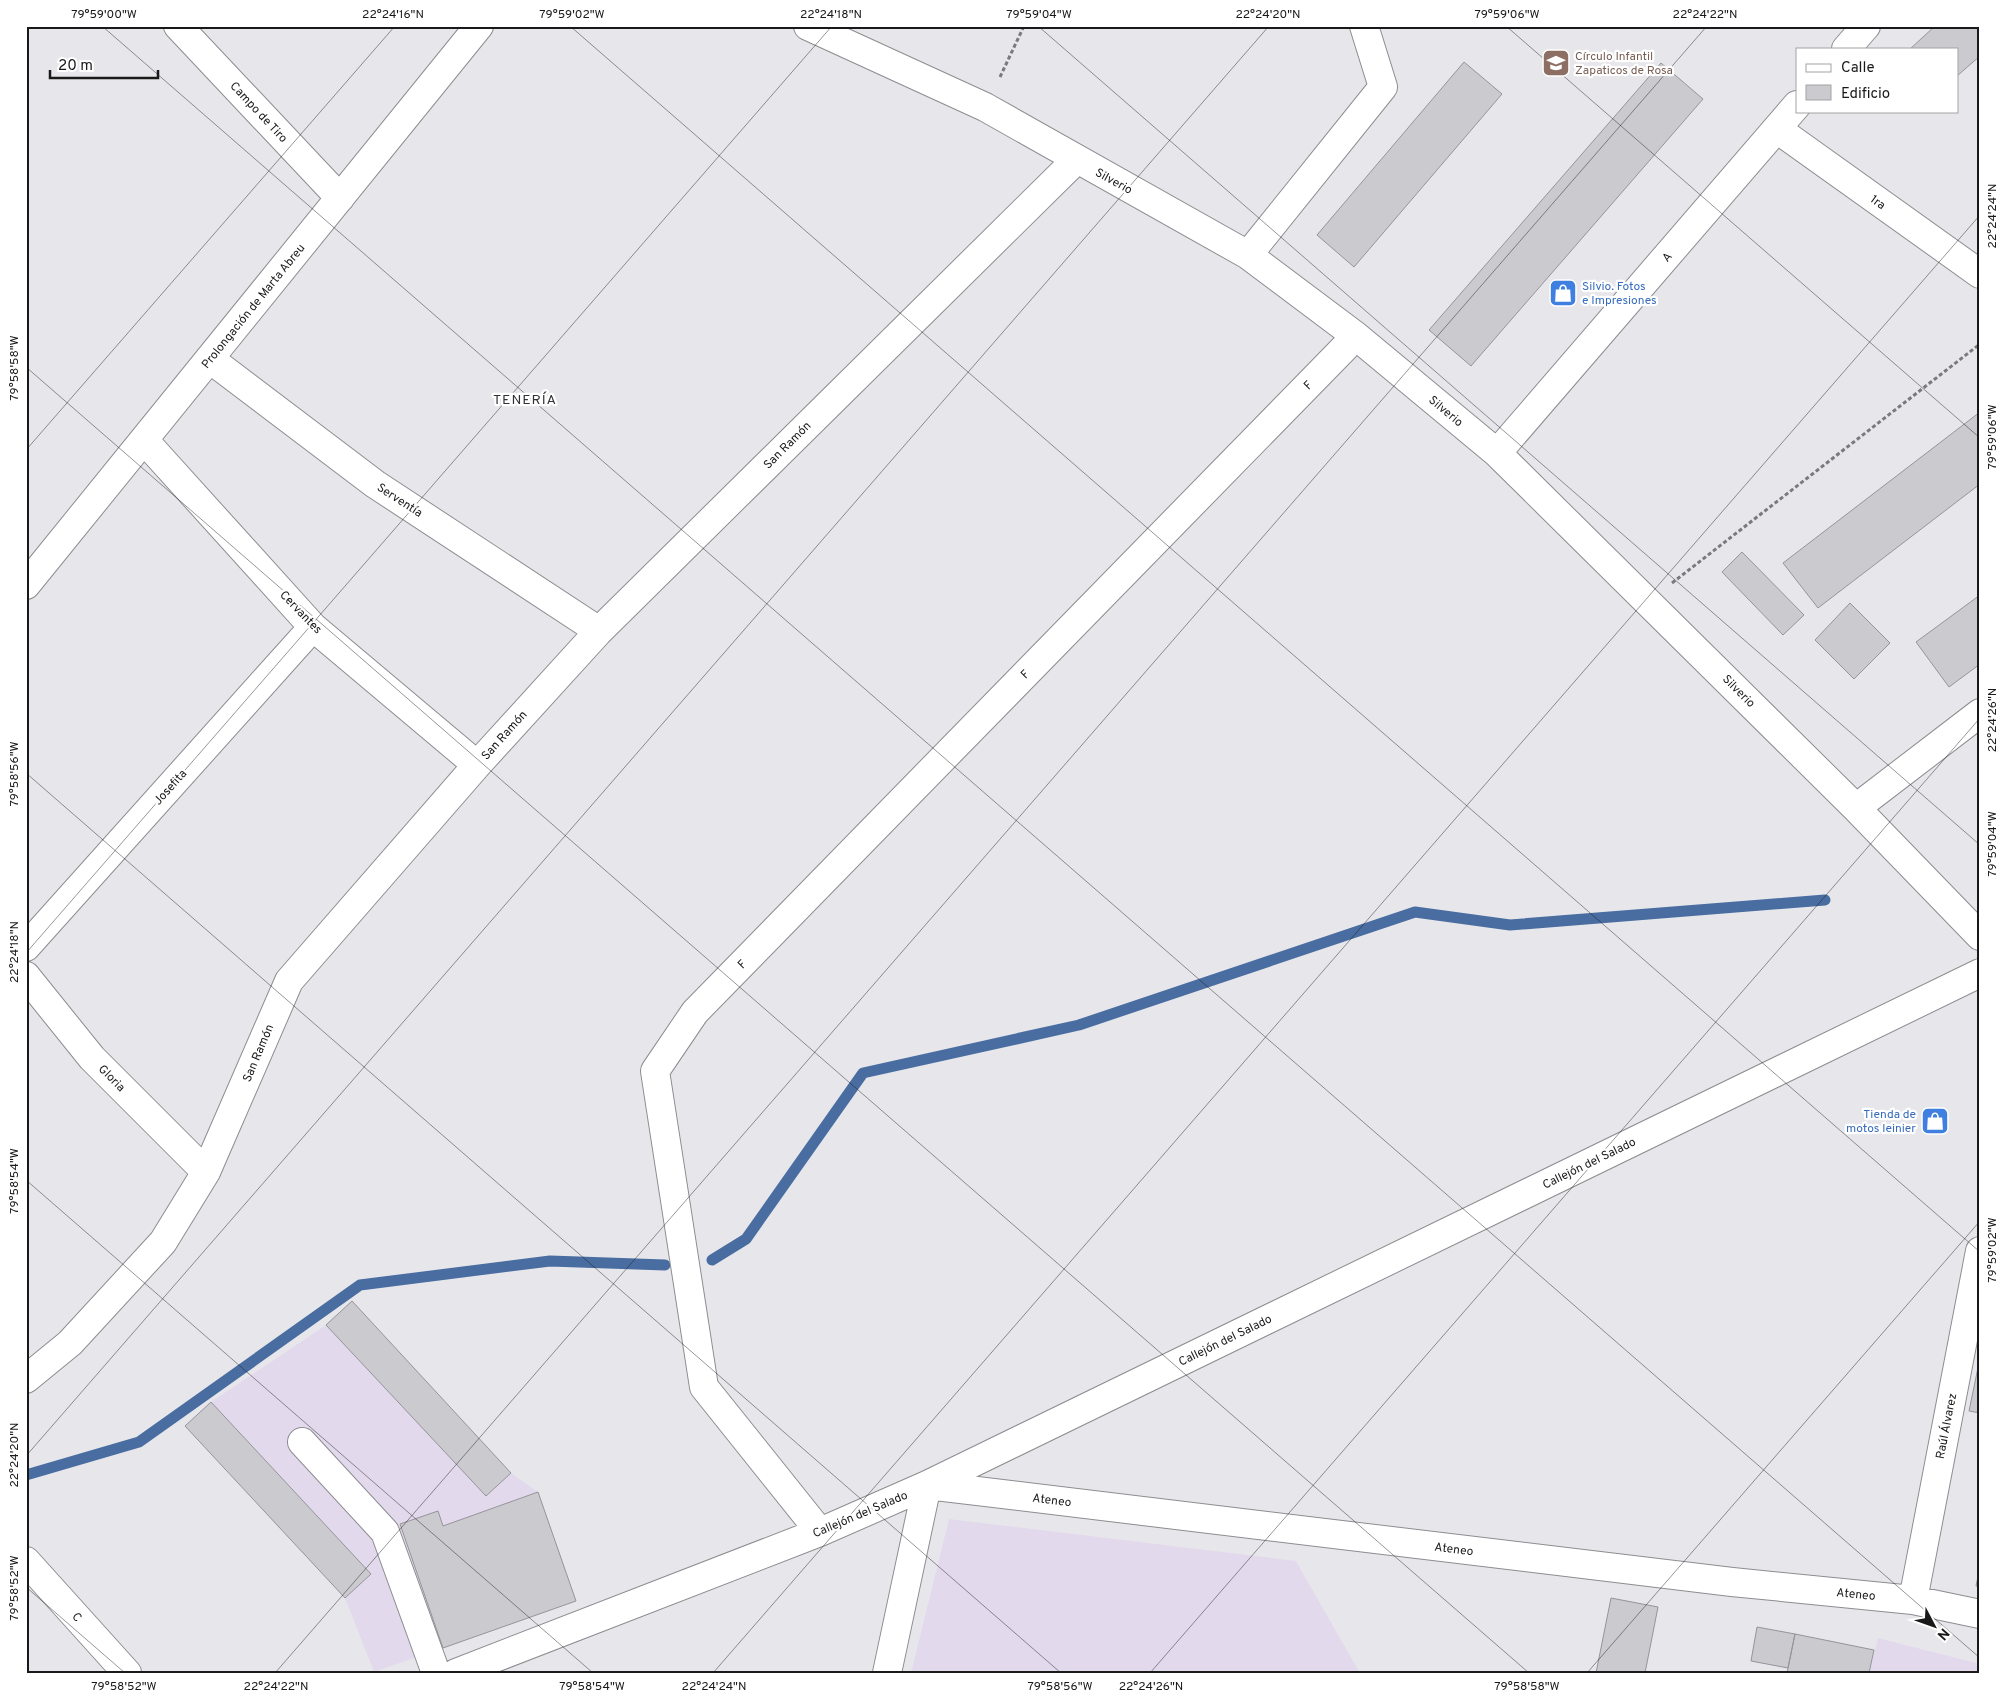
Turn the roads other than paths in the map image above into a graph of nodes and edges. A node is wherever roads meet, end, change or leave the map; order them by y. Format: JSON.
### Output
{"nodes":[{"id":1,"x":178,"y":26,"type":"edge"},
{"id":2,"x":479,"y":26,"type":"edge"},
{"id":3,"x":808,"y":26,"type":"edge"},
{"id":4,"x":1364,"y":26,"type":"edge"},
{"id":5,"x":1866,"y":26,"type":"edge"},
{"id":6,"x":1847,"y":48,"type":"edge"},
{"id":7,"x":1796,"y":107,"type":"edge"},
{"id":8,"x":1777,"y":129,"type":"junction"},
{"id":9,"x":1076,"y":160,"type":"junction"},
{"id":10,"x":340,"y":198,"type":"junction"},
{"id":11,"x":1248,"y":255,"type":"junction"},
{"id":12,"x":1980,"y":274,"type":"edge"},
{"id":13,"x":1356,"y":336,"type":"junction"},
{"id":14,"x":210,"y":359,"type":"junction"},
{"id":15,"x":144,"y":440,"type":"junction"},
{"id":16,"x":1497,"y":453,"type":"junction"},
{"id":17,"x":26,"y":585,"type":"edge"},
{"id":18,"x":314,"y":627,"type":"junction"},
{"id":19,"x":599,"y":630,"type":"junction"},
{"id":20,"x":1980,"y":713,"type":"edge"},
{"id":21,"x":478,"y":764,"type":"junction"},
{"id":22,"x":1856,"y":808,"type":"junction"},
{"id":23,"x":1980,"y":936,"type":"edge"},
{"id":24,"x":26,"y":947,"type":"edge"},
{"id":25,"x":1980,"y":973,"type":"edge"},
{"id":26,"x":26,"y":976,"type":"edge"},
{"id":27,"x":206,"y":1172,"type":"junction"},
{"id":28,"x":1980,"y":1251,"type":"edge"},
{"id":29,"x":26,"y":1379,"type":"edge"},
{"id":30,"x":302,"y":1442,"type":"dead end"},
{"id":31,"x":927,"y":1485,"type":"junction"},
{"id":32,"x":820,"y":1532,"type":"junction"},
{"id":33,"x":26,"y":1562,"type":"edge"},
{"id":34,"x":1913,"y":1600,"type":"junction"},
{"id":35,"x":1980,"y":1614,"type":"edge"},
{"id":36,"x":127,"y":1673,"type":"edge"},
{"id":37,"x":436,"y":1673,"type":"edge"},
{"id":38,"x":456,"y":1673,"type":"edge"},
{"id":39,"x":887,"y":1673,"type":"edge"}],
"edges":[{"from":1,"to":10,"type":"street","name":"Campo de Tiro"},
{"from":2,"to":10,"type":"street","name":"Prolongación de Marta Abreu"},
{"from":3,"to":9,"type":"street","name":"Silverio"},
{"from":4,"to":11,"type":"street"},
{"from":5,"to":6,"type":"street"},
{"from":7,"to":8,"type":"street","name":"A"},
{"from":8,"to":12,"type":"street","name":"1ra"},
{"from":8,"to":16,"type":"street","name":"A"},
{"from":9,"to":11,"type":"street","name":"Silverio"},
{"from":9,"to":19,"type":"street","name":"San Ramón"},
{"from":10,"to":14,"type":"street","name":"Prolongación de Marta Abreu"},
{"from":11,"to":13,"type":"street","name":"Silverio"},
{"from":13,"to":16,"type":"street","name":"Silverio"},
{"from":13,"to":32,"type":"street","name":"F"},
{"from":14,"to":15,"type":"street","name":"Prolongación de Marta Abreu"},
{"from":14,"to":19,"type":"street","name":"Serventía"},
{"from":15,"to":17,"type":"street","name":"Prolongación de Marta Abreu"},
{"from":15,"to":18,"type":"street","name":"Cervantes"},
{"from":16,"to":22,"type":"street","name":"Silverio"},
{"from":18,"to":21,"type":"street","name":"Cervantes"},
{"from":18,"to":24,"type":"street","name":"Josefita"},
{"from":19,"to":21,"type":"street","name":"San Ramón"},
{"from":20,"to":22,"type":"street"},
{"from":21,"to":27,"type":"street","name":"San Ramón"},
{"from":22,"to":23,"type":"street","name":"Silverio"},
{"from":25,"to":31,"type":"street","name":"Callejón del Salado"},
{"from":26,"to":27,"type":"street","name":"Gloria"},
{"from":27,"to":29,"type":"street","name":"San Ramón"},
{"from":28,"to":34,"type":"street","name":"Raúl Álvarez"},
{"from":30,"to":37,"type":"street"},
{"from":31,"to":32,"type":"street","name":"Callejón del Salado"},
{"from":31,"to":34,"type":"street","name":"Ateneo"},
{"from":31,"to":39,"type":"street"},
{"from":32,"to":38,"type":"street","name":"Callejón del Salado"},
{"from":33,"to":36,"type":"street","name":"C"},
{"from":34,"to":35,"type":"street","name":"Ateneo"}]}
